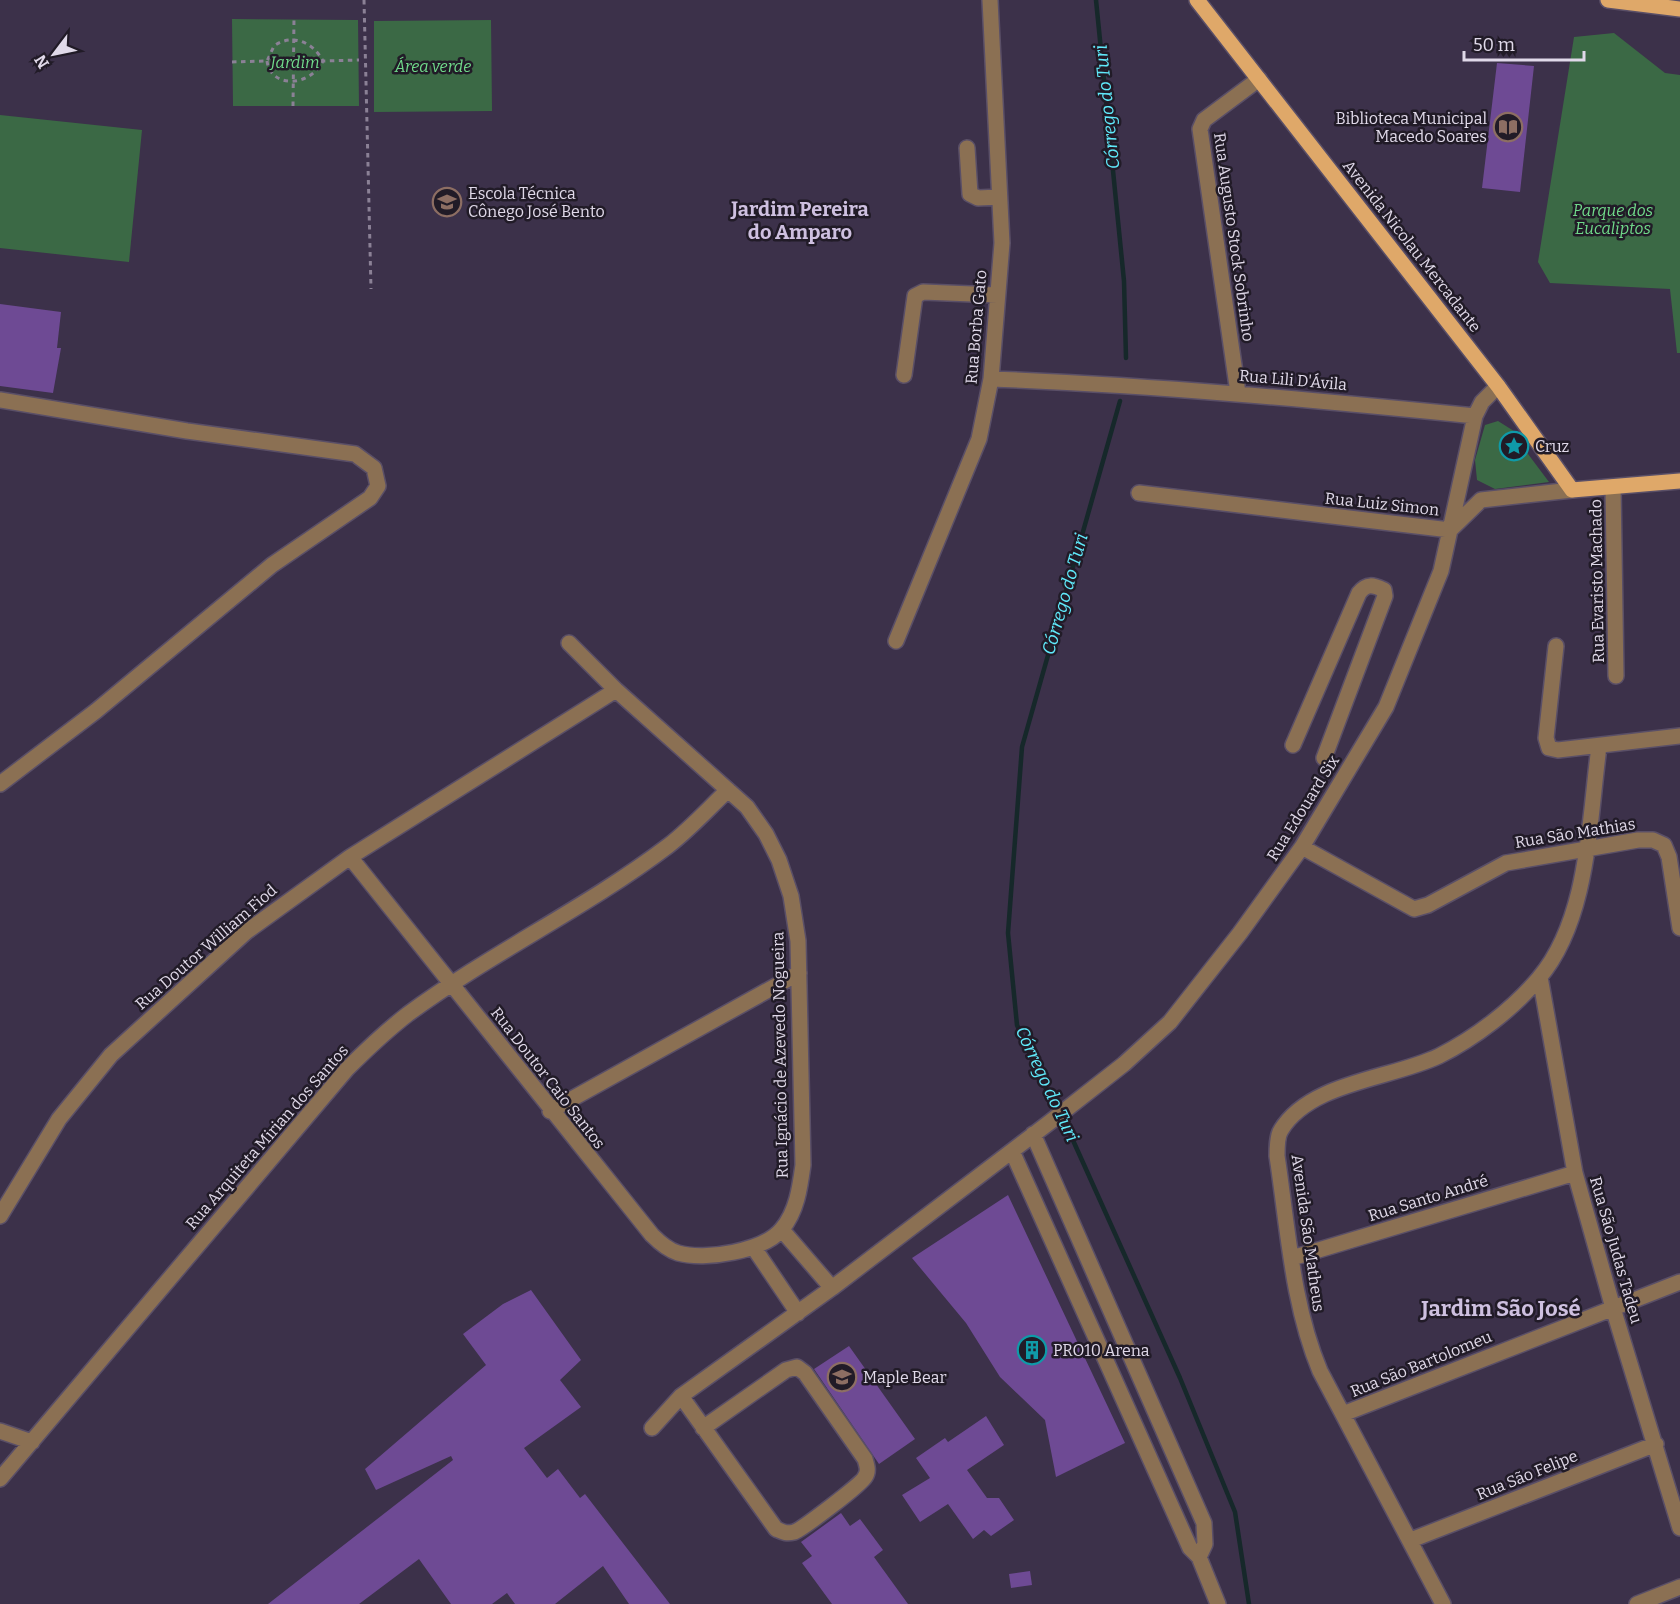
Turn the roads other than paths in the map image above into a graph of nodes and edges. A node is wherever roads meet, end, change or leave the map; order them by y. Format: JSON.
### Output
{"nodes":[{"id":1,"x":990,"y":0,"type":"edge"},
{"id":2,"x":1197,"y":0,"type":"edge"},
{"id":3,"x":1608,"y":0,"type":"edge"},
{"id":4,"x":1680,"y":9,"type":"edge"},
{"id":5,"x":1259,"y":79,"type":"junction"},
{"id":6,"x":967,"y":148,"type":"dead end"},
{"id":7,"x":999,"y":197,"type":"junction"},
{"id":8,"x":998,"y":295,"type":"junction"},
{"id":9,"x":904,"y":375,"type":"dead end"},
{"id":10,"x":991,"y":379,"type":"junction"},
{"id":11,"x":1498,"y":386,"type":"junction"},
{"id":12,"x":1238,"y":393,"type":"junction"},
{"id":13,"x":0,"y":400,"type":"edge"},
{"id":14,"x":1474,"y":416,"type":"junction"},
{"id":15,"x":1462,"y":476,"type":"junction"},
{"id":16,"x":1680,"y":481,"type":"edge"},
{"id":17,"x":1613,"y":487,"type":"junction"},
{"id":18,"x":1572,"y":490,"type":"junction"},
{"id":19,"x":1139,"y":494,"type":"dead end"},
{"id":20,"x":1481,"y":500,"type":"junction"},
{"id":21,"x":1450,"y":530,"type":"junction"},
{"id":22,"x":896,"y":641,"type":"dead end"},
{"id":23,"x":569,"y":643,"type":"dead end"},
{"id":24,"x":1556,"y":646,"type":"dead end"},
{"id":25,"x":1616,"y":676,"type":"dead end"},
{"id":26,"x":616,"y":690,"type":"junction"},
{"id":27,"x":1680,"y":736,"type":"edge"},
{"id":28,"x":1293,"y":745,"type":"dead end"},
{"id":29,"x":1599,"y":747,"type":"junction"},
{"id":30,"x":1324,"y":758,"type":"dead end"},
{"id":31,"x":0,"y":784,"type":"edge"},
{"id":32,"x":728,"y":790,"type":"junction"},
{"id":33,"x":1302,"y":847,"type":"junction"},
{"id":34,"x":1586,"y":848,"type":"junction"},
{"id":35,"x":350,"y":857,"type":"junction"},
{"id":36,"x":1680,"y":928,"type":"edge"},
{"id":37,"x":799,"y":973,"type":"junction"},
{"id":38,"x":1540,"y":977,"type":"junction"},
{"id":39,"x":451,"y":984,"type":"junction"},
{"id":40,"x":550,"y":1111,"type":"junction"},
{"id":41,"x":1034,"y":1134,"type":"junction"},
{"id":42,"x":1012,"y":1151,"type":"junction"},
{"id":43,"x":1575,"y":1173,"type":"junction"},
{"id":44,"x":0,"y":1216,"type":"edge"},
{"id":45,"x":782,"y":1230,"type":"junction"},
{"id":46,"x":754,"y":1248,"type":"junction"},
{"id":47,"x":1292,"y":1258,"type":"junction"},
{"id":48,"x":1680,"y":1282,"type":"edge"},
{"id":49,"x":832,"y":1288,"type":"junction"},
{"id":50,"x":1613,"y":1308,"type":"junction"},
{"id":51,"x":798,"y":1312,"type":"junction"},
{"id":52,"x":681,"y":1396,"type":"junction"},
{"id":53,"x":1343,"y":1414,"type":"junction"},
{"id":54,"x":652,"y":1428,"type":"dead end"},
{"id":55,"x":703,"y":1428,"type":"junction"},
{"id":56,"x":0,"y":1431,"type":"edge"},
{"id":57,"x":32,"y":1442,"type":"junction"},
{"id":58,"x":1656,"y":1444,"type":"junction"},
{"id":59,"x":0,"y":1479,"type":"edge"},
{"id":60,"x":1680,"y":1528,"type":"edge"},
{"id":61,"x":1411,"y":1540,"type":"junction"},
{"id":62,"x":1199,"y":1557,"type":"junction"},
{"id":63,"x":1680,"y":1587,"type":"edge"},
{"id":64,"x":1218,"y":1604,"type":"edge"},
{"id":65,"x":1443,"y":1604,"type":"edge"},
{"id":66,"x":1637,"y":1604,"type":"edge"}],
"edges":[{"from":1,"to":7,"type":"street","name":"Rua Borba Gato"},
{"from":2,"to":5,"type":"main road","name":"Avenida Nicolau Mercadante"},
{"from":3,"to":4,"type":"main road"},
{"from":5,"to":11,"type":"main road","name":"Avenida Nicolau Mercadante"},
{"from":5,"to":12,"type":"street","name":"Rua Augusto Stock Sobrinho"},
{"from":6,"to":7,"type":"street"},
{"from":7,"to":8,"type":"street","name":"Rua Borba Gato"},
{"from":8,"to":9,"type":"street"},
{"from":8,"to":10,"type":"street","name":"Rua Borba Gato"},
{"from":10,"to":12,"type":"street","name":"Rua Lili D'Ávila"},
{"from":10,"to":22,"type":"street","name":"Rua Borba Gato"},
{"from":11,"to":14,"type":"street"},
{"from":11,"to":18,"type":"main road","name":"Avenida Nicolau Mercadante"},
{"from":12,"to":14,"type":"street","name":"Rua Lili D'Ávila"},
{"from":13,"to":31,"type":"street"},
{"from":14,"to":15,"type":"street","name":"Rua Edouard Six"},
{"from":15,"to":20,"type":"street"},
{"from":15,"to":21,"type":"street","name":"Rua Edouard Six"},
{"from":16,"to":17,"type":"main road"},
{"from":17,"to":18,"type":"main road"},
{"from":17,"to":25,"type":"street","name":"Rua Evaristo Machado"},
{"from":18,"to":20,"type":"street"},
{"from":19,"to":21,"type":"street","name":"Rua Luiz Simon"},
{"from":20,"to":21,"type":"street","name":"Rua Luiz Simon"},
{"from":21,"to":33,"type":"street","name":"Rua Edouard Six"},
{"from":23,"to":26,"type":"street","name":"Rua Ignácio de Azevedo Nogueira"},
{"from":24,"to":29,"type":"street"},
{"from":26,"to":32,"type":"street","name":"Rua Ignácio de Azevedo Nogueira"},
{"from":26,"to":35,"type":"street","name":"Rua Doutor William Fiod"},
{"from":27,"to":29,"type":"street"},
{"from":28,"to":30,"type":"street"},
{"from":29,"to":34,"type":"street","name":"Avenida São Matheus"},
{"from":32,"to":37,"type":"street","name":"Rua Ignácio de Azevedo Nogueira"},
{"from":32,"to":39,"type":"street","name":"Rua Arquiteta Mirian dos Santos"},
{"from":33,"to":34,"type":"street","name":"Rua São Mathias"},
{"from":33,"to":41,"type":"street","name":"Rua Edouard Six"},
{"from":34,"to":36,"type":"street","name":"Rua São Mathias"},
{"from":34,"to":38,"type":"street","name":"Avenida São Matheus"},
{"from":35,"to":39,"type":"street","name":"Rua Doutor Caio Santos"},
{"from":35,"to":44,"type":"street","name":"Rua Doutor William Fiod"},
{"from":37,"to":40,"type":"street"},
{"from":37,"to":45,"type":"street","name":"Rua Ignácio de Azevedo Nogueira"},
{"from":38,"to":43,"type":"street","name":"Rua São Judas Tadeu"},
{"from":38,"to":47,"type":"street","name":"Avenida São Matheus"},
{"from":39,"to":40,"type":"street","name":"Rua Doutor Caio Santos"},
{"from":39,"to":57,"type":"street","name":"Rua Arquiteta Mirian dos Santos"},
{"from":40,"to":46,"type":"street","name":"Rua Doutor Caio Santos"},
{"from":41,"to":42,"type":"street","name":"Rua Edouard Six"},
{"from":41,"to":62,"type":"street"},
{"from":42,"to":49,"type":"street","name":"Rua Edouard Six"},
{"from":42,"to":62,"type":"street"},
{"from":43,"to":47,"type":"street","name":"Rua Santo André"},
{"from":43,"to":50,"type":"street","name":"Rua São Judas Tadeu"},
{"from":45,"to":46,"type":"street","name":"Rua Ignácio de Azevedo Nogueira"},
{"from":45,"to":49,"type":"street"},
{"from":46,"to":51,"type":"street"},
{"from":47,"to":53,"type":"street","name":"Avenida São Matheus"},
{"from":48,"to":50,"type":"street","name":"Rua São Bartolomeu"},
{"from":49,"to":51,"type":"street","name":"Rua Edouard Six"},
{"from":50,"to":53,"type":"street","name":"Rua São Bartolomeu"},
{"from":50,"to":58,"type":"street","name":"Rua São Judas Tadeu"},
{"from":51,"to":52,"type":"street","name":"Rua Edouard Six"},
{"from":52,"to":54,"type":"street","name":"Rua Edouard Six"},
{"from":52,"to":55,"type":"street"},
{"from":53,"to":61,"type":"street","name":"Avenida São Matheus"},
{"from":55,"to":55,"type":"street"},
{"from":56,"to":57,"type":"street"},
{"from":57,"to":59,"type":"street","name":"Rua Arquiteta Mirian dos Santos"},
{"from":58,"to":60,"type":"street","name":"Rua São Judas Tadeu"},
{"from":58,"to":61,"type":"street","name":"Rua São Felipe"},
{"from":61,"to":65,"type":"street","name":"Avenida São Matheus"},
{"from":62,"to":64,"type":"street"},
{"from":63,"to":66,"type":"street"}]}
